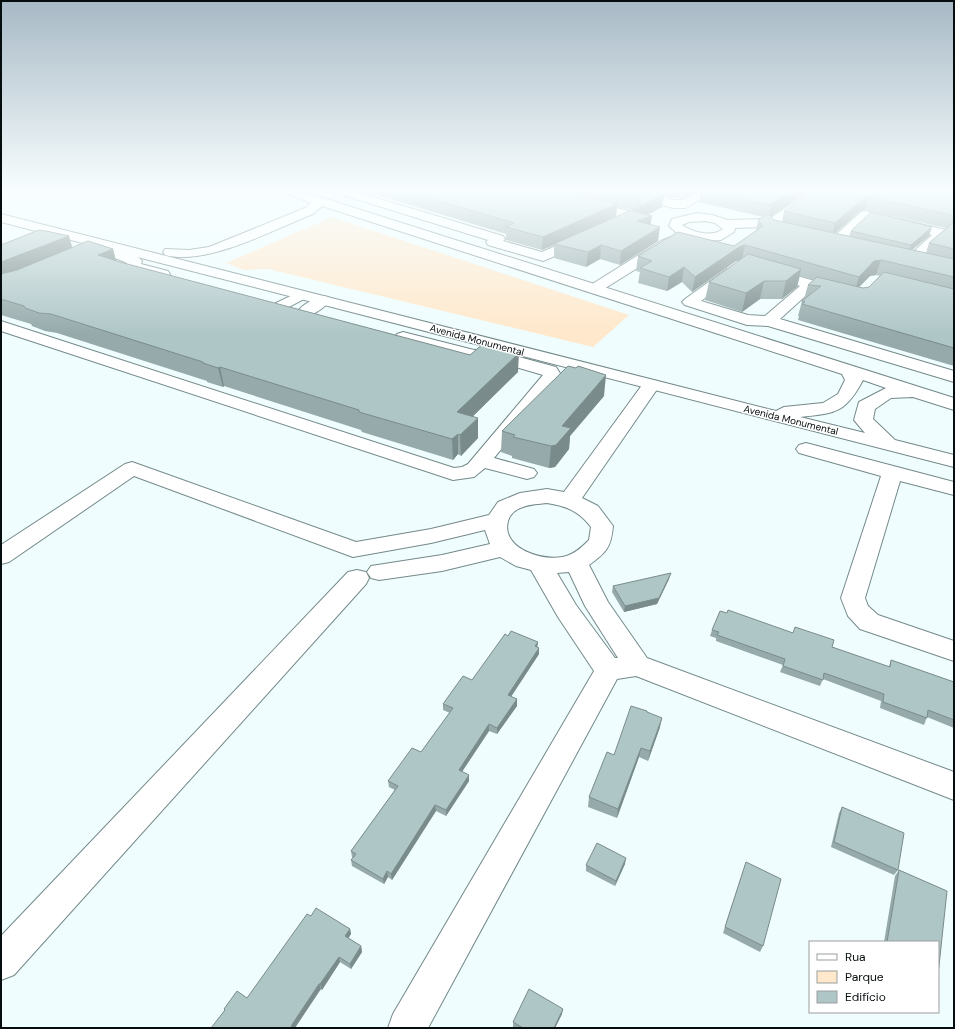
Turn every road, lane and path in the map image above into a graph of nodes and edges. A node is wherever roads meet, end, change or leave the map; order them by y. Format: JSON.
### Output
{"nodes":[{"id":1,"x":35,"y":238,"type":"edge"},
{"id":2,"x":80,"y":238,"type":"edge"},
{"id":3,"x":242,"y":238,"type":"edge"},
{"id":4,"x":264,"y":238,"type":"edge"},
{"id":5,"x":436,"y":238,"type":"edge"},
{"id":6,"x":495,"y":238,"type":"edge"},
{"id":7,"x":584,"y":238,"type":"edge"},
{"id":8,"x":679,"y":238,"type":"edge"},
{"id":9,"x":821,"y":238,"type":"edge"},
{"id":10,"x":840,"y":238,"type":"edge"},
{"id":11,"x":936,"y":238,"type":"edge"},
{"id":12,"x":30,"y":240,"type":"edge"},
{"id":13,"x":836,"y":242,"type":"junction"},
{"id":14,"x":851,"y":245,"type":"edge"},
{"id":15,"x":141,"y":253,"type":"junction"},
{"id":16,"x":896,"y":256,"type":"edge"},
{"id":17,"x":72,"y":260,"type":"edge"},
{"id":18,"x":911,"y":260,"type":"junction"},
{"id":19,"x":925,"y":264,"type":"edge"},
{"id":20,"x":742,"y":265,"type":"edge"},
{"id":21,"x":757,"y":269,"type":"edge"},
{"id":22,"x":222,"y":274,"type":"junction"},
{"id":23,"x":174,"y":277,"type":"edge"},
{"id":24,"x":811,"y":284,"type":"junction"},
{"id":25,"x":594,"y":289,"type":"junction"},
{"id":26,"x":301,"y":295,"type":"junction"},
{"id":27,"x":852,"y":296,"type":"edge"},
{"id":28,"x":323,"y":300,"type":"junction"},
{"id":29,"x":305,"y":312,"type":"junction"},
{"id":30,"x":769,"y":321,"type":"junction"},
{"id":31,"x":1,"y":326,"type":"edge"},
{"id":32,"x":848,"y":370,"type":"junction"},
{"id":33,"x":954,"y":376,"type":"edge"},
{"id":34,"x":651,"y":385,"type":"junction"},
{"id":35,"x":916,"y":392,"type":"junction"},
{"id":36,"x":954,"y":404,"type":"edge"},
{"id":37,"x":771,"y":414,"type":"junction"},
{"id":38,"x":889,"y":444,"type":"junction"},
{"id":39,"x":806,"y":449,"type":"dead end"},
{"id":40,"x":481,"y":461,"type":"junction"},
{"id":41,"x":954,"y":461,"type":"edge"},
{"id":42,"x":892,"y":472,"type":"junction"},
{"id":43,"x":527,"y":473,"type":"dead end"},
{"id":44,"x":954,"y":489,"type":"edge"},
{"id":45,"x":570,"y":500,"type":"junction"},
{"id":46,"x":496,"y":520,"type":"junction"},
{"id":47,"x":358,"y":548,"type":"junction"},
{"id":48,"x":505,"y":548,"type":"junction"},
{"id":49,"x":1,"y":556,"type":"edge"},
{"id":50,"x":576,"y":562,"type":"junction"},
{"id":51,"x":540,"y":564,"type":"junction"},
{"id":52,"x":368,"y":575,"type":"junction"},
{"id":53,"x":954,"y":651,"type":"edge"},
{"id":54,"x":622,"y":668,"type":"junction"},
{"id":55,"x":954,"y":786,"type":"edge"},
{"id":56,"x":1,"y":962,"type":"edge"},
{"id":57,"x":407,"y":1028,"type":"edge"}],
"edges":[{"from":1,"to":12,"type":"street"},
{"from":2,"to":15,"type":"street","name":"Avenida Monumental"},
{"from":3,"to":15,"type":"street"},
{"from":4,"to":22,"type":"street"},
{"from":5,"to":25,"type":"street"},
{"from":6,"to":7,"type":"street"},
{"from":8,"to":25,"type":"street"},
{"from":9,"to":13,"type":"street"},
{"from":10,"to":13,"type":"street"},
{"from":11,"to":18,"type":"street"},
{"from":13,"to":14,"type":"street"},
{"from":15,"to":22,"type":"street","name":"Avenida Monumental"},
{"from":16,"to":18,"type":"street"},
{"from":17,"to":23,"type":"street"},
{"from":18,"to":19,"type":"street"},
{"from":20,"to":30,"type":"street"},
{"from":21,"to":24,"type":"street"},
{"from":22,"to":26,"type":"street","name":"Avenida Monumental"},
{"from":24,"to":27,"type":"street"},
{"from":24,"to":30,"type":"street"},
{"from":25,"to":32,"type":"street"},
{"from":26,"to":28,"type":"street","name":"Avenida Monumental"},
{"from":26,"to":29,"type":"street"},
{"from":28,"to":29,"type":"street"},
{"from":28,"to":34,"type":"street","name":"Avenida Monumental"},
{"from":29,"to":40,"type":"street"},
{"from":30,"to":33,"type":"street"},
{"from":31,"to":40,"type":"street"},
{"from":32,"to":35,"type":"street"},
{"from":32,"to":37,"type":"street"},
{"from":34,"to":37,"type":"street","name":"Avenida Monumental"},
{"from":34,"to":45,"type":"street"},
{"from":35,"to":36,"type":"street"},
{"from":35,"to":38,"type":"street"},
{"from":37,"to":38,"type":"street","name":"Avenida Monumental"},
{"from":38,"to":41,"type":"street","name":"Avenida Monumental"},
{"from":39,"to":42,"type":"street"},
{"from":40,"to":43,"type":"street"},
{"from":42,"to":44,"type":"street"},
{"from":42,"to":53,"type":"street"},
{"from":45,"to":46,"type":"street"},
{"from":45,"to":50,"type":"street"},
{"from":46,"to":47,"type":"street"},
{"from":46,"to":48,"type":"street"},
{"from":47,"to":49,"type":"street"},
{"from":47,"to":52,"type":"street"},
{"from":47,"to":52,"type":"street"},
{"from":48,"to":51,"type":"street"},
{"from":48,"to":52,"type":"street"},
{"from":50,"to":51,"type":"street"},
{"from":50,"to":54,"type":"street"},
{"from":51,"to":54,"type":"street"},
{"from":52,"to":56,"type":"street"},
{"from":54,"to":55,"type":"street"},
{"from":54,"to":57,"type":"street"}]}
